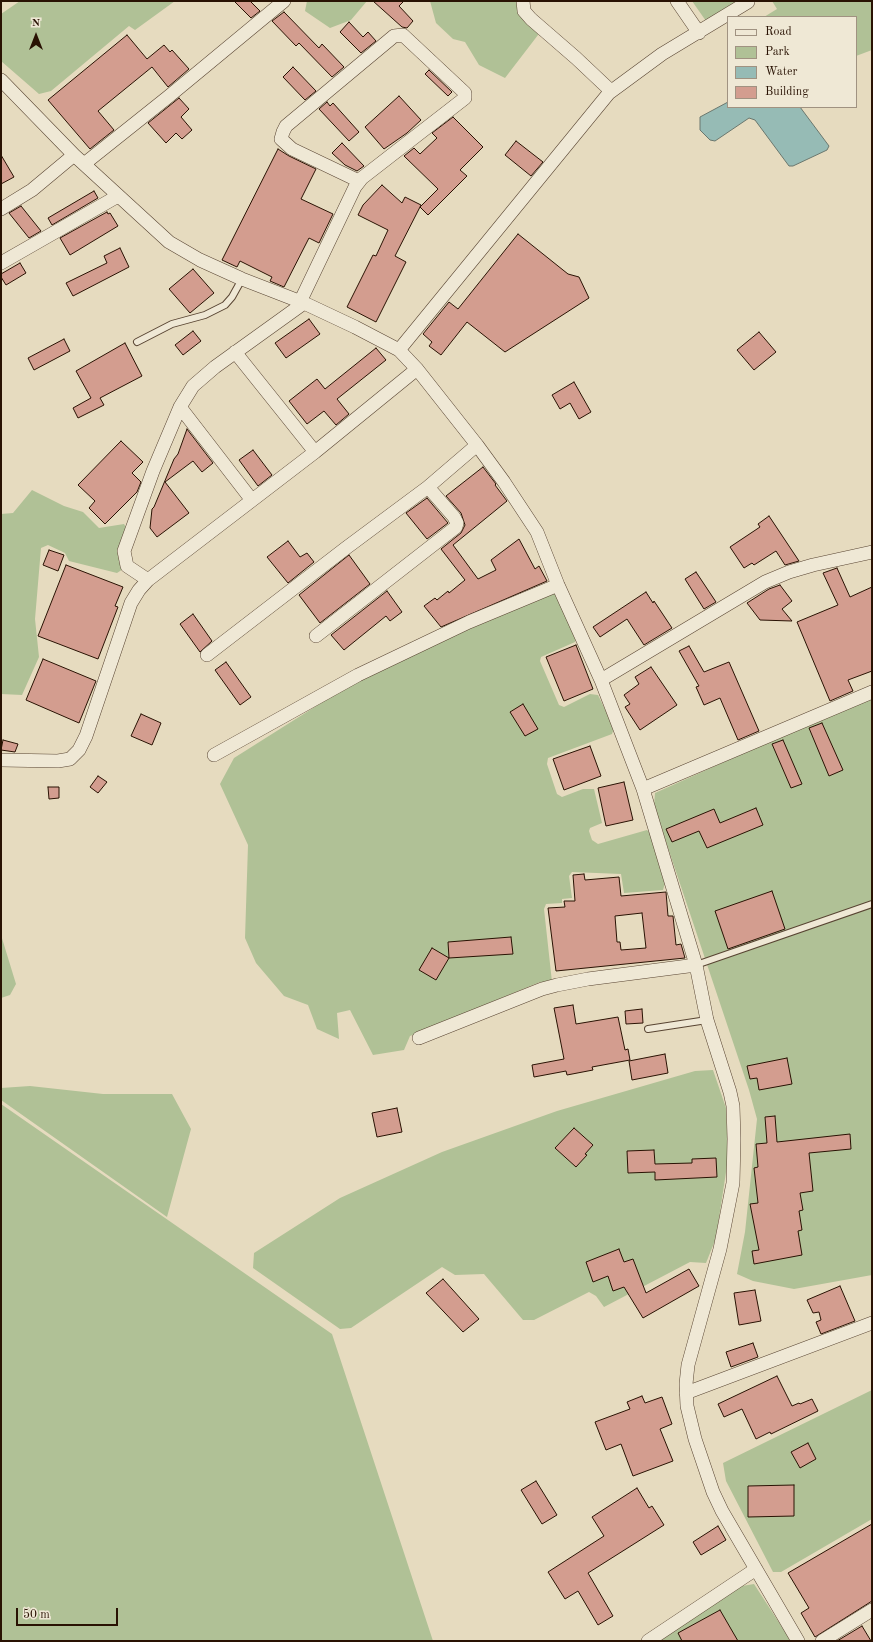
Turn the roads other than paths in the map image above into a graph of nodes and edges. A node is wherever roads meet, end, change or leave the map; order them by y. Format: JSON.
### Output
{"nodes":[{"id":1,"x":284,"y":1,"type":"edge"},
{"id":2,"x":523,"y":1,"type":"edge"},
{"id":3,"x":676,"y":1,"type":"edge"},
{"id":4,"x":748,"y":2,"type":"dead end"},
{"id":5,"x":699,"y":33,"type":"junction"},
{"id":6,"x":1,"y":80,"type":"edge"},
{"id":7,"x":611,"y":92,"type":"junction"},
{"id":8,"x":74,"y":155,"type":"junction"},
{"id":9,"x":84,"y":164,"type":"junction"},
{"id":10,"x":359,"y":182,"type":"junction"},
{"id":11,"x":118,"y":196,"type":"junction"},
{"id":12,"x":1,"y":209,"type":"edge"},
{"id":13,"x":1,"y":264,"type":"edge"},
{"id":14,"x":242,"y":279,"type":"junction"},
{"id":15,"x":302,"y":302,"type":"junction"},
{"id":16,"x":138,"y":342,"type":"dead end"},
{"id":17,"x":399,"y":350,"type":"junction"},
{"id":18,"x":235,"y":352,"type":"junction"},
{"id":19,"x":417,"y":369,"type":"junction"},
{"id":20,"x":180,"y":407,"type":"junction"},
{"id":21,"x":477,"y":445,"type":"junction"},
{"id":22,"x":315,"y":452,"type":"junction"},
{"id":23,"x":428,"y":487,"type":"junction"},
{"id":24,"x":251,"y":500,"type":"junction"},
{"id":25,"x":872,"y":552,"type":"edge"},
{"id":26,"x":148,"y":580,"type":"junction"},
{"id":27,"x":558,"y":585,"type":"junction"},
{"id":28,"x":316,"y":636,"type":"dead end"},
{"id":29,"x":207,"y":656,"type":"dead end"},
{"id":30,"x":601,"y":680,"type":"junction"},
{"id":31,"x":872,"y":692,"type":"edge"},
{"id":32,"x":214,"y":755,"type":"dead end"},
{"id":33,"x":1,"y":760,"type":"edge"},
{"id":34,"x":644,"y":789,"type":"junction"},
{"id":35,"x":872,"y":904,"type":"edge"},
{"id":36,"x":696,"y":965,"type":"junction"},
{"id":37,"x":708,"y":1020,"type":"junction"},
{"id":38,"x":648,"y":1029,"type":"dead end"},
{"id":39,"x":420,"y":1038,"type":"dead end"},
{"id":40,"x":872,"y":1323,"type":"edge"},
{"id":41,"x":686,"y":1393,"type":"junction"},
{"id":42,"x":756,"y":1569,"type":"junction"},
{"id":43,"x":872,"y":1610,"type":"edge"},
{"id":44,"x":648,"y":1641,"type":"edge"},
{"id":45,"x":798,"y":1641,"type":"edge"},
{"id":46,"x":822,"y":1641,"type":"edge"}],
"edges":[{"from":1,"to":9,"type":"street"},
{"from":2,"to":7,"type":"street"},
{"from":3,"to":5,"type":"street"},
{"from":4,"to":5,"type":"street"},
{"from":5,"to":7,"type":"street"},
{"from":6,"to":8,"type":"street"},
{"from":7,"to":17,"type":"street"},
{"from":8,"to":9,"type":"street"},
{"from":8,"to":12,"type":"street"},
{"from":9,"to":11,"type":"street"},
{"from":10,"to":10,"type":"street"},
{"from":10,"to":15,"type":"street"},
{"from":11,"to":13,"type":"street"},
{"from":11,"to":14,"type":"street"},
{"from":14,"to":15,"type":"street"},
{"from":14,"to":16,"type":"lane"},
{"from":15,"to":17,"type":"street"},
{"from":15,"to":18,"type":"street"},
{"from":17,"to":19,"type":"street"},
{"from":18,"to":20,"type":"street"},
{"from":18,"to":22,"type":"street"},
{"from":19,"to":21,"type":"street"},
{"from":19,"to":22,"type":"street"},
{"from":20,"to":24,"type":"street"},
{"from":20,"to":26,"type":"street"},
{"from":21,"to":23,"type":"street"},
{"from":21,"to":27,"type":"street"},
{"from":22,"to":24,"type":"street"},
{"from":23,"to":28,"type":"street"},
{"from":23,"to":29,"type":"street"},
{"from":24,"to":26,"type":"street"},
{"from":25,"to":30,"type":"street"},
{"from":26,"to":33,"type":"street"},
{"from":27,"to":30,"type":"street"},
{"from":27,"to":32,"type":"street"},
{"from":30,"to":34,"type":"street"},
{"from":31,"to":34,"type":"street"},
{"from":34,"to":36,"type":"street"},
{"from":35,"to":36,"type":"lane"},
{"from":36,"to":37,"type":"street"},
{"from":36,"to":39,"type":"street"},
{"from":37,"to":38,"type":"lane"},
{"from":37,"to":41,"type":"street"},
{"from":40,"to":41,"type":"street"},
{"from":41,"to":42,"type":"street"},
{"from":42,"to":44,"type":"street"},
{"from":42,"to":45,"type":"street"},
{"from":43,"to":46,"type":"street"}]}
